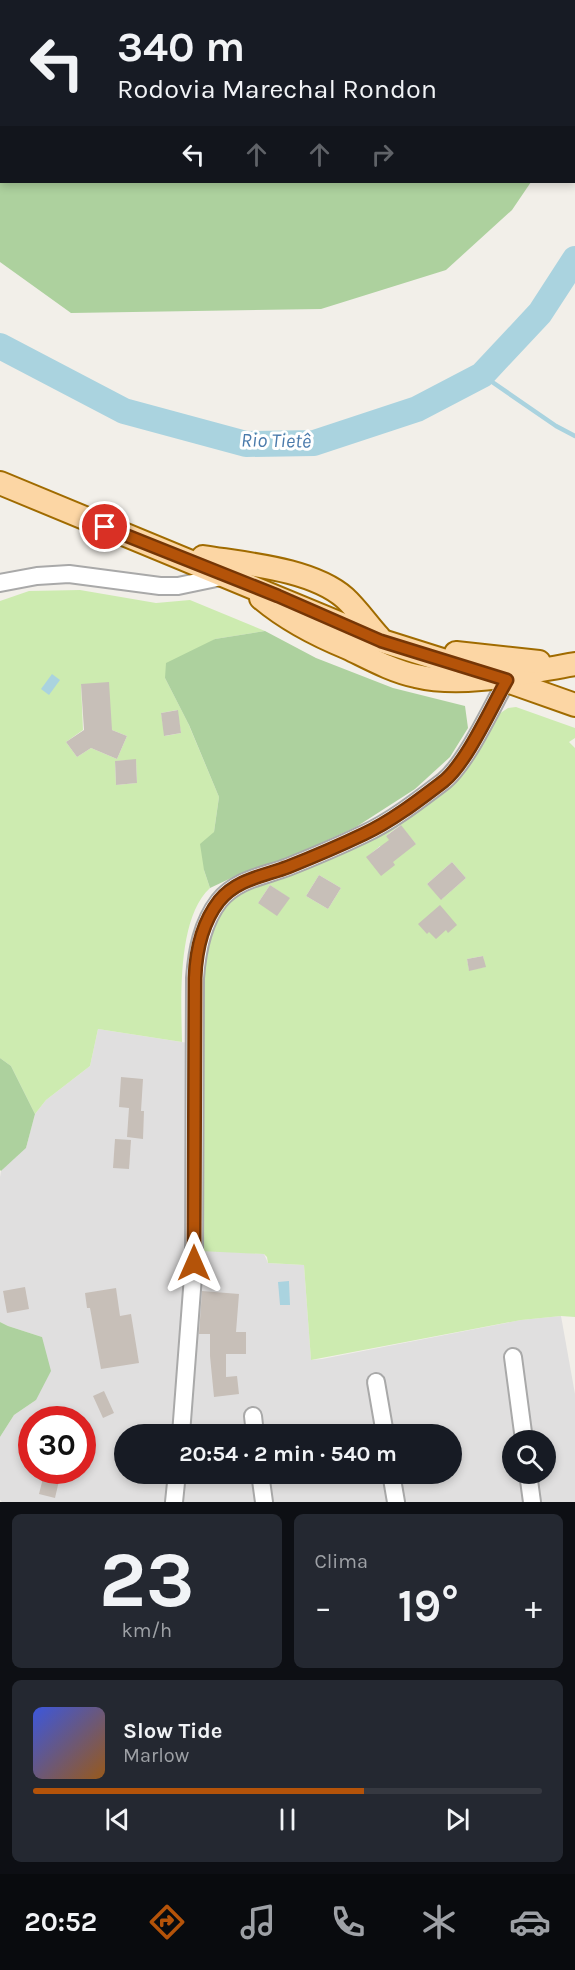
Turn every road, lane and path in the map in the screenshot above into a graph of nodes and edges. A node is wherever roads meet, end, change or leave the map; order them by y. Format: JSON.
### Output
{"nodes":[{"id":1,"x":0,"y":483,"type":"edge"},
{"id":2,"x":168,"y":552,"type":"junction"},
{"id":3,"x":294,"y":573,"type":"junction"},
{"id":4,"x":225,"y":576,"type":"junction"},
{"id":5,"x":0,"y":583,"type":"edge"},
{"id":6,"x":279,"y":605,"type":"junction"},
{"id":7,"x":381,"y":641,"type":"junction"},
{"id":8,"x":406,"y":649,"type":"junction"},
{"id":9,"x":573,"y":664,"type":"edge"},
{"id":10,"x":502,"y":678,"type":"junction"},
{"id":11,"x":575,"y":705,"type":"edge"},
{"id":12,"x":513,"y":1356,"type":"dead end"},
{"id":13,"x":376,"y":1382,"type":"dead end"},
{"id":14,"x":252,"y":1416,"type":"dead end"},
{"id":15,"x":182,"y":1424,"type":"edge"},
{"id":16,"x":253,"y":1424,"type":"edge"},
{"id":17,"x":383,"y":1424,"type":"edge"},
{"id":18,"x":523,"y":1430,"type":"edge"},
{"id":19,"x":176,"y":1484,"type":"edge"},
{"id":20,"x":262,"y":1484,"type":"edge"},
{"id":21,"x":393,"y":1484,"type":"edge"},
{"id":22,"x":530,"y":1484,"type":"edge"},
{"id":23,"x":174,"y":1502,"type":"edge"},
{"id":24,"x":264,"y":1502,"type":"edge"},
{"id":25,"x":396,"y":1502,"type":"edge"},
{"id":26,"x":532,"y":1502,"type":"edge"}],
"edges":[{"from":1,"to":2,"type":"main road"},
{"from":2,"to":3,"type":"main road"},
{"from":2,"to":4,"type":"main road"},
{"from":3,"to":6,"type":"main road"},
{"from":3,"to":7,"type":"main road"},
{"from":4,"to":5,"type":"street"},
{"from":4,"to":6,"type":"main road"},
{"from":6,"to":7,"type":"main road"},
{"from":6,"to":10,"type":"main road"},
{"from":7,"to":8,"type":"main road"},
{"from":8,"to":9,"type":"main road"},
{"from":8,"to":10,"type":"main road"},
{"from":9,"to":10,"type":"main road"},
{"from":10,"to":11,"type":"main road"},
{"from":10,"to":15,"type":"street"},
{"from":12,"to":18,"type":"street"},
{"from":13,"to":17,"type":"street"},
{"from":14,"to":16,"type":"street"},
{"from":19,"to":23,"type":"street"},
{"from":20,"to":24,"type":"street"},
{"from":21,"to":25,"type":"street"},
{"from":22,"to":26,"type":"street"}]}
